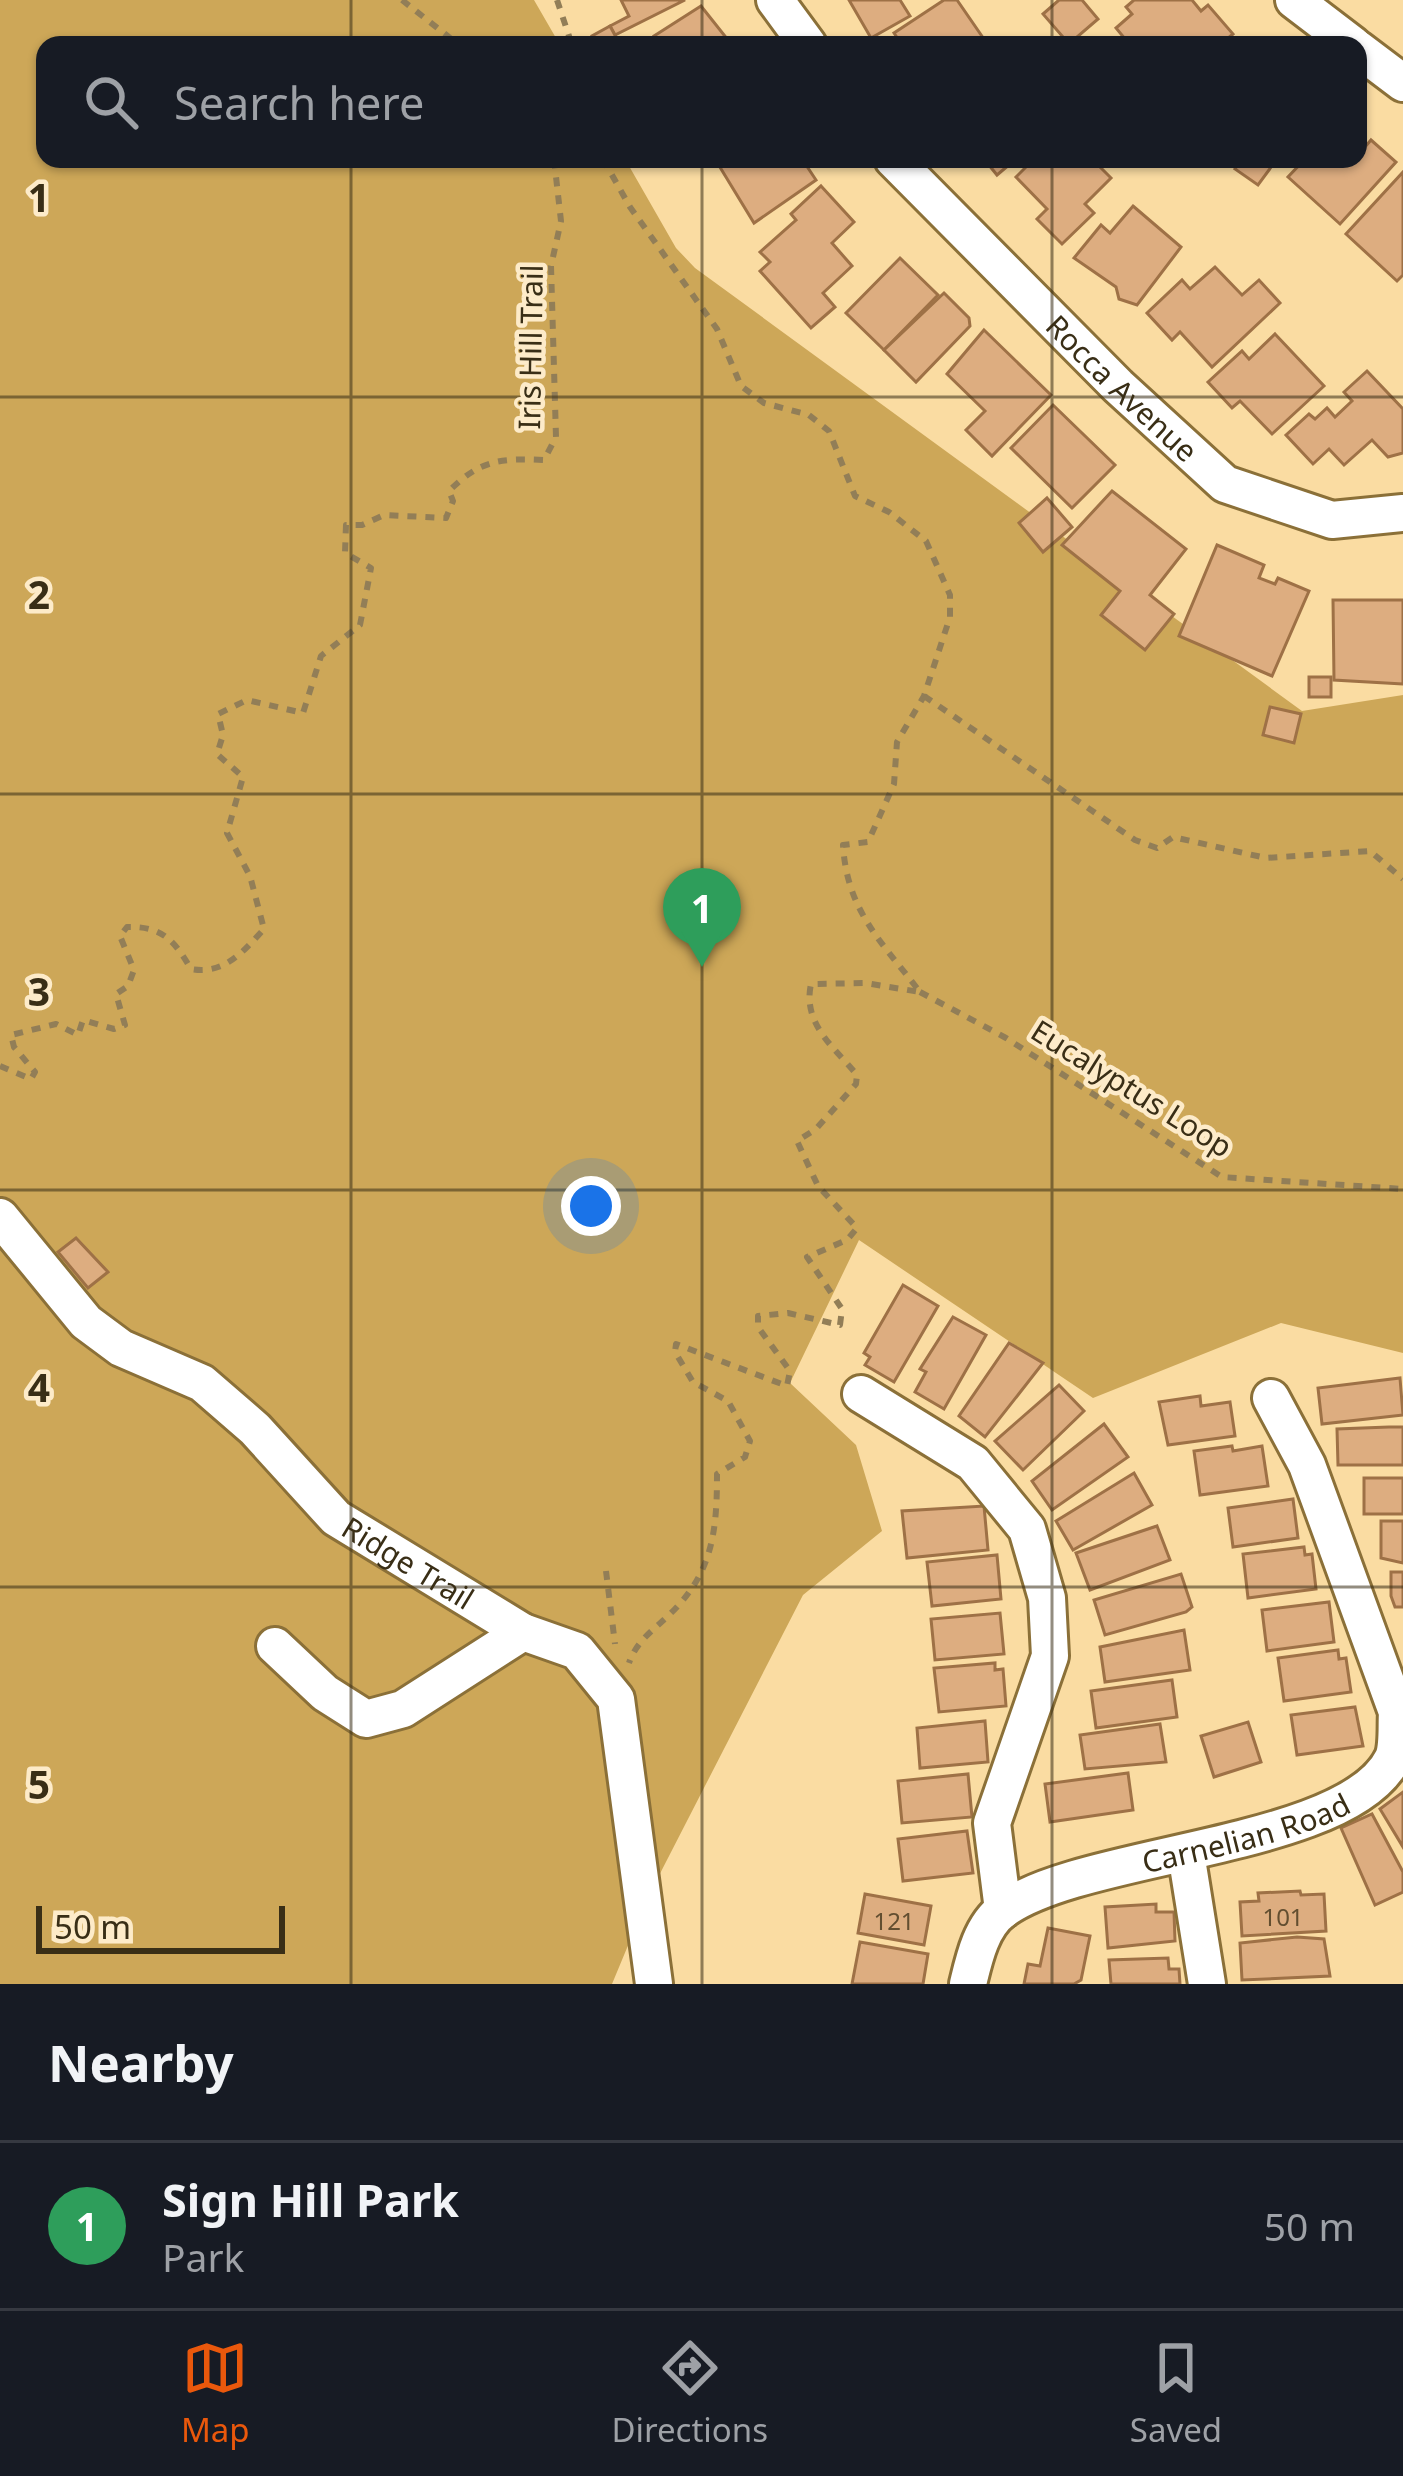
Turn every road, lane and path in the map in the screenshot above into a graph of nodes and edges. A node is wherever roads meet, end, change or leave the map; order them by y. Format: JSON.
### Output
{"nodes":[{"id":1,"x":402,"y":0,"type":"edge"},
{"id":2,"x":557,"y":0,"type":"edge"},
{"id":3,"x":775,"y":0,"type":"edge"},
{"id":4,"x":1294,"y":0,"type":"edge"},
{"id":5,"x":448,"y":36,"type":"edge"},
{"id":6,"x":569,"y":36,"type":"edge"},
{"id":7,"x":801,"y":36,"type":"edge"},
{"id":8,"x":1341,"y":36,"type":"edge"},
{"id":9,"x":1367,"y":56,"type":"edge"},
{"id":10,"x":1403,"y":83,"type":"edge"},
{"id":11,"x":555,"y":168,"type":"edge"},
{"id":12,"x":608,"y":168,"type":"edge"},
{"id":13,"x":902,"y":168,"type":"edge"},
{"id":14,"x":1403,"y":512,"type":"edge"},
{"id":15,"x":924,"y":696,"type":"junction"},
{"id":16,"x":1403,"y":879,"type":"edge"},
{"id":17,"x":920,"y":992,"type":"junction"},
{"id":18,"x":0,"y":1066,"type":"edge"},
{"id":19,"x":1403,"y":1189,"type":"edge"},
{"id":20,"x":0,"y":1217,"type":"edge"},
{"id":21,"x":861,"y":1394,"type":"dead end"},
{"id":22,"x":1271,"y":1397,"type":"dead end"},
{"id":23,"x":606,"y":1571,"type":"dead end"},
{"id":24,"x":523,"y":1632,"type":"junction"},
{"id":25,"x":275,"y":1646,"type":"dead end"},
{"id":26,"x":619,"y":1691,"type":"junction"},
{"id":27,"x":1186,"y":1853,"type":"junction"},
{"id":28,"x":1003,"y":1910,"type":"junction"},
{"id":29,"x":654,"y":1984,"type":"edge"},
{"id":30,"x":968,"y":1984,"type":"edge"},
{"id":31,"x":1208,"y":1984,"type":"edge"}],
"edges":[{"from":1,"to":5,"type":"path"},
{"from":2,"to":6,"type":"path"},
{"from":3,"to":7,"type":"street"},
{"from":4,"to":8,"type":"street"},
{"from":9,"to":10,"type":"street"},
{"from":11,"to":18,"type":"path","name":"Iris Hill Trail"},
{"from":12,"to":15,"type":"path"},
{"from":13,"to":14,"type":"street","name":"Rocca Avenue"},
{"from":15,"to":16,"type":"path"},
{"from":15,"to":17,"type":"path"},
{"from":17,"to":19,"type":"path","name":"Eucalyptus Loop"},
{"from":17,"to":26,"type":"path"},
{"from":20,"to":24,"type":"street","name":"Ridge Trail"},
{"from":21,"to":28,"type":"street"},
{"from":22,"to":27,"type":"street","name":"Carnelian Road"},
{"from":23,"to":26,"type":"path"},
{"from":24,"to":25,"type":"street"},
{"from":24,"to":26,"type":"street","name":"Ridge Trail"},
{"from":26,"to":29,"type":"street"},
{"from":27,"to":28,"type":"street","name":"Carnelian Road"},
{"from":27,"to":31,"type":"street"},
{"from":28,"to":30,"type":"street"}]}
